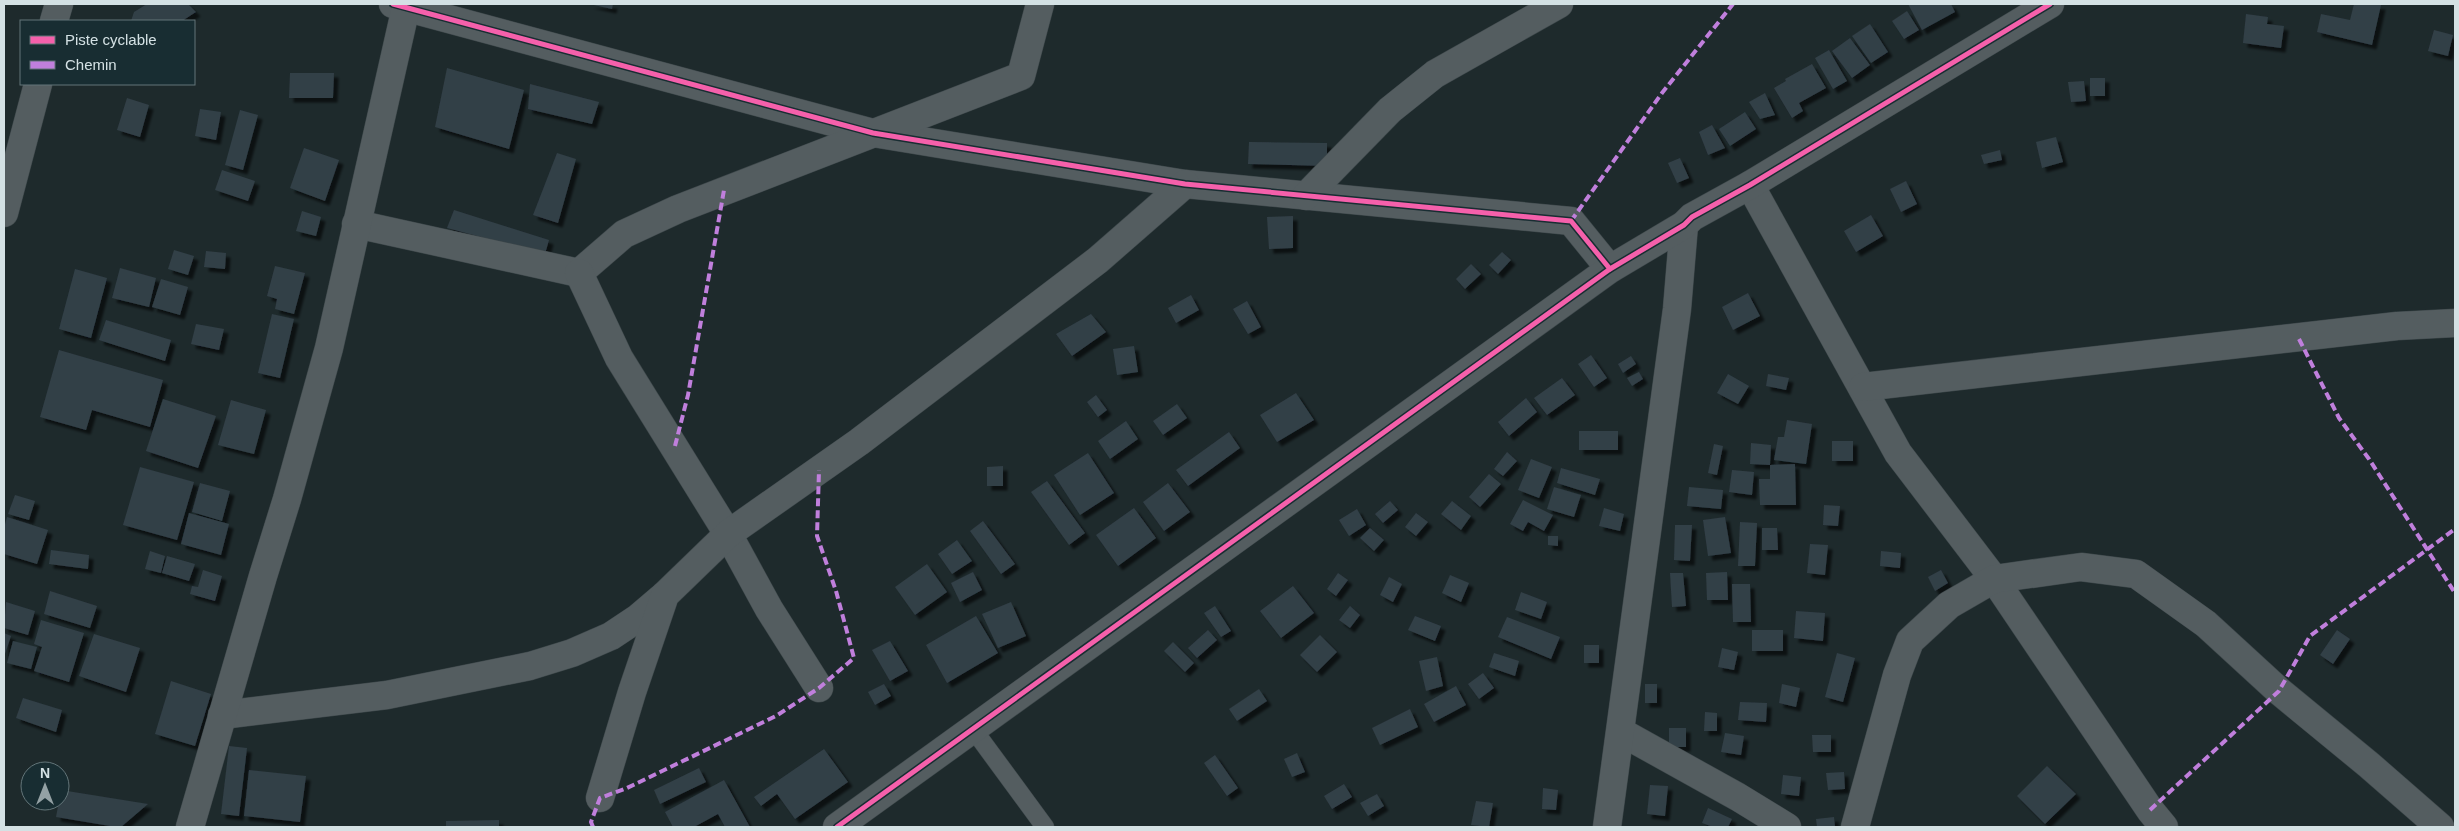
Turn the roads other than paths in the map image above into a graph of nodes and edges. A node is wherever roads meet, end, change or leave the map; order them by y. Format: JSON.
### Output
{"nodes":[{"id":1,"x":59,"y":4,"type":"edge"},
{"id":2,"x":1040,"y":4,"type":"edge"},
{"id":3,"x":1559,"y":4,"type":"edge"},
{"id":4,"x":2050,"y":4,"type":"edge"},
{"id":5,"x":400,"y":6,"type":"edge"},
{"id":6,"x":54,"y":20,"type":"edge"},
{"id":7,"x":38,"y":85,"type":"edge"},
{"id":8,"x":873,"y":133,"type":"junction"},
{"id":9,"x":1185,"y":184,"type":"junction"},
{"id":10,"x":1750,"y":185,"type":"junction"},
{"id":11,"x":1306,"y":196,"type":"junction"},
{"id":12,"x":4,"y":212,"type":"edge"},
{"id":13,"x":356,"y":224,"type":"junction"},
{"id":14,"x":1684,"y":225,"type":"junction"},
{"id":15,"x":1610,"y":269,"type":"junction"},
{"id":16,"x":579,"y":273,"type":"junction"},
{"id":17,"x":2455,"y":323,"type":"edge"},
{"id":18,"x":1863,"y":387,"type":"junction"},
{"id":19,"x":728,"y":534,"type":"junction"},
{"id":20,"x":1994,"y":579,"type":"junction"},
{"id":21,"x":665,"y":595,"type":"junction"},
{"id":22,"x":819,"y":688,"type":"dead end"},
{"id":23,"x":222,"y":715,"type":"junction"},
{"id":24,"x":973,"y":729,"type":"junction"},
{"id":25,"x":1621,"y":732,"type":"junction"},
{"id":26,"x":600,"y":798,"type":"dead end"},
{"id":27,"x":190,"y":827,"type":"edge"},
{"id":28,"x":837,"y":827,"type":"edge"},
{"id":29,"x":1045,"y":827,"type":"edge"},
{"id":30,"x":1607,"y":827,"type":"edge"},
{"id":31,"x":1787,"y":827,"type":"edge"},
{"id":32,"x":1855,"y":827,"type":"edge"},
{"id":33,"x":2164,"y":827,"type":"edge"},
{"id":34,"x":2440,"y":827,"type":"edge"}],
"edges":[{"from":1,"to":6,"type":"street"},
{"from":2,"to":8,"type":"street"},
{"from":3,"to":11,"type":"street"},
{"from":4,"to":10,"type":"street"},
{"from":5,"to":8,"type":"street"},
{"from":5,"to":13,"type":"street"},
{"from":7,"to":12,"type":"street"},
{"from":8,"to":9,"type":"street"},
{"from":8,"to":16,"type":"street"},
{"from":9,"to":11,"type":"street"},
{"from":9,"to":19,"type":"street"},
{"from":10,"to":14,"type":"street"},
{"from":10,"to":18,"type":"street"},
{"from":11,"to":15,"type":"street"},
{"from":13,"to":16,"type":"street"},
{"from":13,"to":23,"type":"street"},
{"from":14,"to":15,"type":"street"},
{"from":14,"to":25,"type":"street"},
{"from":15,"to":24,"type":"street"},
{"from":16,"to":19,"type":"street"},
{"from":17,"to":18,"type":"street"},
{"from":18,"to":20,"type":"street"},
{"from":19,"to":21,"type":"street"},
{"from":19,"to":22,"type":"street"},
{"from":20,"to":32,"type":"street"},
{"from":20,"to":33,"type":"street"},
{"from":20,"to":34,"type":"street"},
{"from":21,"to":23,"type":"street"},
{"from":21,"to":26,"type":"street"},
{"from":23,"to":27,"type":"street"},
{"from":24,"to":28,"type":"street"},
{"from":24,"to":29,"type":"lane"},
{"from":25,"to":30,"type":"street"},
{"from":25,"to":31,"type":"street"}]}
